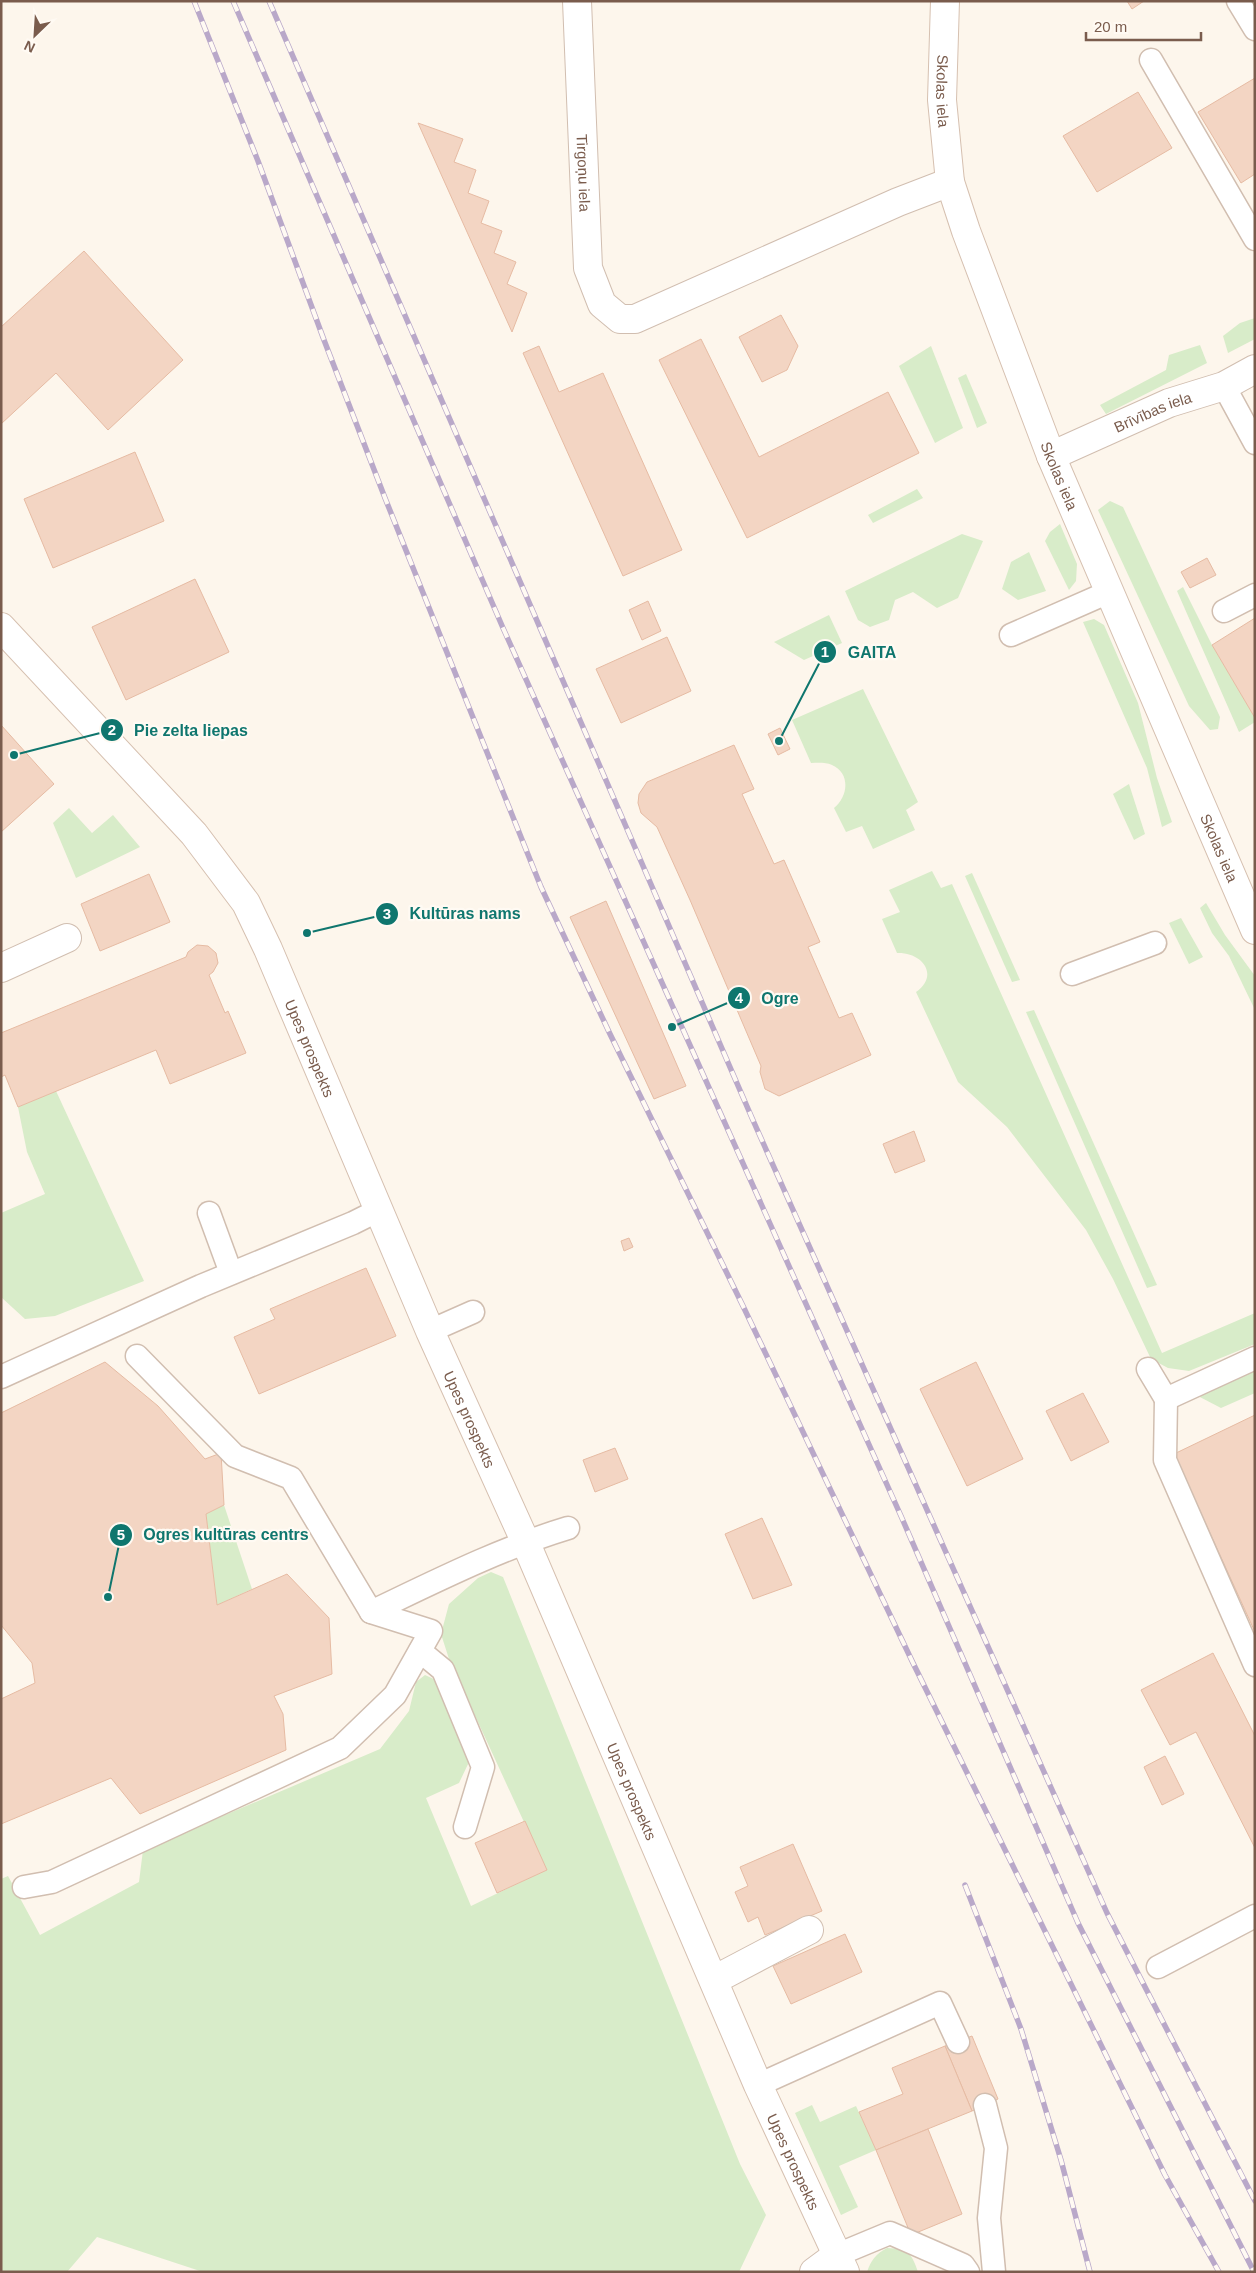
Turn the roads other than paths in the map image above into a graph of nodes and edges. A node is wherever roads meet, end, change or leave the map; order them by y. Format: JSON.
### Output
{"nodes":[{"id":1,"x":577,"y":1,"type":"edge"},
{"id":2,"x":945,"y":1,"type":"edge"},
{"id":3,"x":1238,"y":1,"type":"edge"},
{"id":4,"x":1255,"y":29,"type":"edge"},
{"id":5,"x":1151,"y":60,"type":"dead end"},
{"id":6,"x":950,"y":182,"type":"junction"},
{"id":7,"x":1255,"y":239,"type":"edge"},
{"id":8,"x":1255,"y":369,"type":"edge"},
{"id":9,"x":1224,"y":386,"type":"junction"},
{"id":10,"x":1255,"y":443,"type":"edge"},
{"id":11,"x":1051,"y":456,"type":"junction"},
{"id":12,"x":1109,"y":592,"type":"junction"},
{"id":13,"x":1255,"y":595,"type":"edge"},
{"id":14,"x":1224,"y":611,"type":"dead end"},
{"id":15,"x":1,"y":627,"type":"edge"},
{"id":16,"x":1011,"y":635,"type":"dead end"},
{"id":17,"x":1255,"y":930,"type":"edge"},
{"id":18,"x":67,"y":938,"type":"dead end"},
{"id":19,"x":1155,"y":944,"type":"dead end"},
{"id":20,"x":1,"y":968,"type":"edge"},
{"id":21,"x":1072,"y":974,"type":"dead end"},
{"id":22,"x":379,"y":1210,"type":"junction"},
{"id":23,"x":208,"y":1213,"type":"dead end"},
{"id":24,"x":231,"y":1273,"type":"junction"},
{"id":25,"x":473,"y":1312,"type":"dead end"},
{"id":26,"x":430,"y":1331,"type":"junction"},
{"id":27,"x":137,"y":1356,"type":"dead end"},
{"id":28,"x":1255,"y":1358,"type":"edge"},
{"id":29,"x":1148,"y":1369,"type":"dead end"},
{"id":30,"x":1,"y":1377,"type":"edge"},
{"id":31,"x":1166,"y":1399,"type":"junction"},
{"id":32,"x":568,"y":1528,"type":"dead end"},
{"id":33,"x":525,"y":1541,"type":"junction"},
{"id":34,"x":371,"y":1612,"type":"junction"},
{"id":35,"x":420,"y":1650,"type":"junction"},
{"id":36,"x":1255,"y":1665,"type":"edge"},
{"id":37,"x":465,"y":1827,"type":"dead end"},
{"id":38,"x":24,"y":1887,"type":"dead end"},
{"id":39,"x":1255,"y":1916,"type":"edge"},
{"id":40,"x":809,"y":1930,"type":"dead end"},
{"id":41,"x":1158,"y":1967,"type":"dead end"},
{"id":42,"x":714,"y":1980,"type":"junction"},
{"id":43,"x":958,"y":2042,"type":"dead end"},
{"id":44,"x":758,"y":2085,"type":"junction"},
{"id":45,"x":985,"y":2105,"type":"dead end"},
{"id":46,"x":841,"y":2263,"type":"edge"},
{"id":47,"x":814,"y":2272,"type":"edge"},
{"id":48,"x":968,"y":2272,"type":"edge"},
{"id":49,"x":994,"y":2272,"type":"edge"}],
"edges":[{"from":1,"to":6,"type":"main road","name":"Tirgoņu iela"},
{"from":2,"to":6,"type":"main road","name":"Skolas iela"},
{"from":3,"to":4,"type":"lane"},
{"from":5,"to":7,"type":"lane"},
{"from":6,"to":11,"type":"main road","name":"Skolas iela"},
{"from":8,"to":9,"type":"main road","name":"Brīvības iela"},
{"from":9,"to":10,"type":"lane"},
{"from":9,"to":11,"type":"main road","name":"Brīvības iela"},
{"from":11,"to":12,"type":"main road","name":"Skolas iela"},
{"from":12,"to":16,"type":"lane"},
{"from":12,"to":17,"type":"main road","name":"Skolas iela"},
{"from":13,"to":14,"type":"lane"},
{"from":15,"to":22,"type":"main road","name":"Upes prospekts"},
{"from":18,"to":20,"type":"main road"},
{"from":19,"to":21,"type":"lane"},
{"from":22,"to":24,"type":"lane"},
{"from":22,"to":26,"type":"main road","name":"Upes prospekts"},
{"from":23,"to":24,"type":"lane"},
{"from":24,"to":30,"type":"lane"},
{"from":25,"to":26,"type":"lane"},
{"from":26,"to":33,"type":"main road","name":"Upes prospekts"},
{"from":27,"to":34,"type":"lane"},
{"from":28,"to":31,"type":"lane"},
{"from":29,"to":31,"type":"lane"},
{"from":31,"to":36,"type":"lane"},
{"from":32,"to":33,"type":"lane"},
{"from":33,"to":34,"type":"lane"},
{"from":33,"to":42,"type":"main road","name":"Upes prospekts"},
{"from":34,"to":35,"type":"lane"},
{"from":35,"to":37,"type":"lane"},
{"from":35,"to":38,"type":"lane"},
{"from":39,"to":41,"type":"lane"},
{"from":40,"to":42,"type":"main road"},
{"from":42,"to":44,"type":"main road","name":"Upes prospekts"},
{"from":43,"to":44,"type":"lane"},
{"from":44,"to":46,"type":"main road","name":"Upes prospekts"},
{"from":45,"to":49,"type":"lane"},
{"from":46,"to":47,"type":"main road"},
{"from":46,"to":48,"type":"lane"}]}
